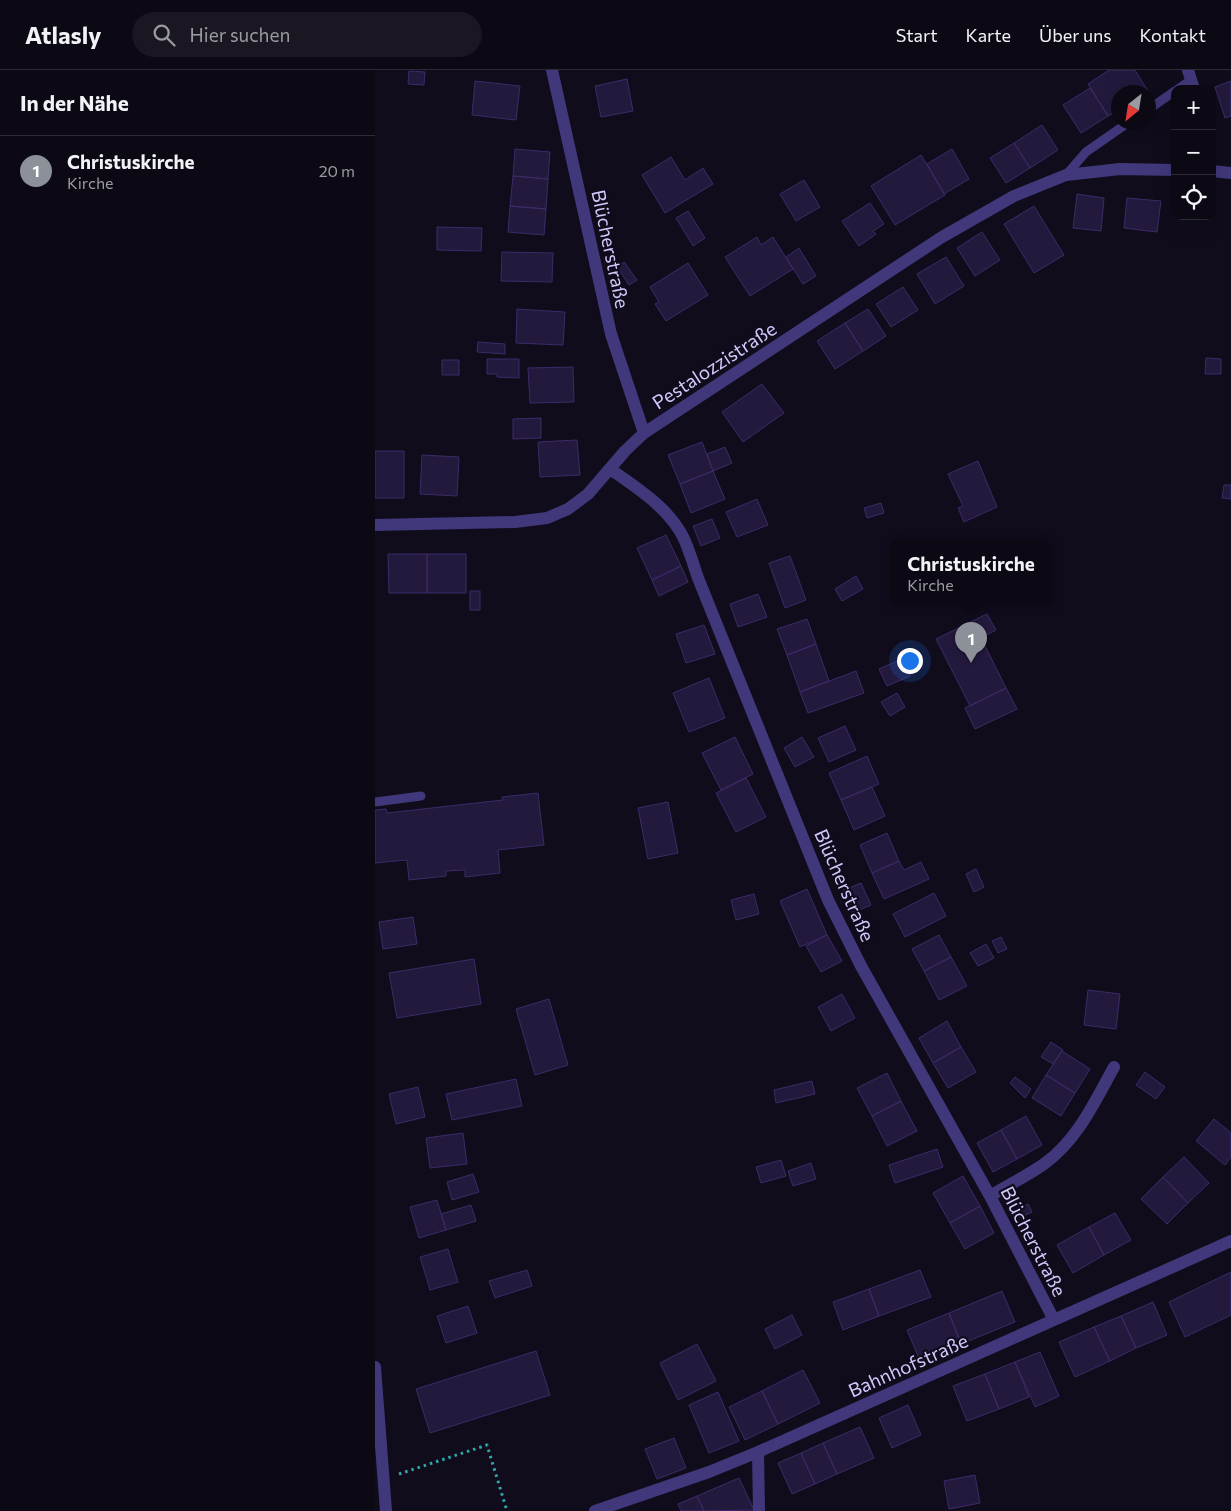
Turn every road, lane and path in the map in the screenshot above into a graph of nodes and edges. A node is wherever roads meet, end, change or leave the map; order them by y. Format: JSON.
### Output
{"nodes":[{"id":1,"x":552,"y":70,"type":"edge"},
{"id":2,"x":1171,"y":94,"type":"edge"},
{"id":3,"x":1156,"y":104,"type":"edge"},
{"id":4,"x":1118,"y":130,"type":"edge"},
{"id":5,"x":1171,"y":170,"type":"edge"},
{"id":6,"x":1216,"y":171,"type":"edge"},
{"id":7,"x":1231,"y":172,"type":"edge"},
{"id":8,"x":1066,"y":175,"type":"junction"},
{"id":9,"x":644,"y":433,"type":"junction"},
{"id":10,"x":610,"y":469,"type":"junction"},
{"id":11,"x":375,"y":525,"type":"edge"},
{"id":12,"x":421,"y":796,"type":"dead end"},
{"id":13,"x":375,"y":802,"type":"edge"},
{"id":14,"x":1113,"y":1067,"type":"dead end"},
{"id":15,"x":990,"y":1196,"type":"junction"},
{"id":16,"x":1231,"y":1241,"type":"edge"},
{"id":17,"x":1054,"y":1320,"type":"junction"},
{"id":18,"x":375,"y":1367,"type":"edge"},
{"id":19,"x":758,"y":1452,"type":"junction"},
{"id":20,"x":384,"y":1479,"type":"junction"},
{"id":21,"x":386,"y":1511,"type":"edge"},
{"id":22,"x":507,"y":1511,"type":"edge"},
{"id":23,"x":595,"y":1511,"type":"edge"},
{"id":24,"x":759,"y":1511,"type":"edge"}],
"edges":[{"from":1,"to":9,"type":"street","name":"Blücherstraße"},
{"from":2,"to":3,"type":"lane"},
{"from":4,"to":8,"type":"lane","name":"Pestalozzistraße"},
{"from":5,"to":8,"type":"street","name":"Pestalozzistraße"},
{"from":6,"to":7,"type":"street"},
{"from":8,"to":9,"type":"street","name":"Pestalozzistraße"},
{"from":9,"to":10,"type":"street","name":"Pestalozzistraße"},
{"from":10,"to":11,"type":"street","name":"Pestalozzistraße"},
{"from":10,"to":15,"type":"street","name":"Blücherstraße"},
{"from":12,"to":13,"type":"lane"},
{"from":14,"to":15,"type":"street"},
{"from":15,"to":17,"type":"street","name":"Blücherstraße"},
{"from":16,"to":17,"type":"street","name":"Bahnhofstraße"},
{"from":17,"to":19,"type":"street","name":"Bahnhofstraße"},
{"from":18,"to":20,"type":"street"},
{"from":19,"to":23,"type":"street","name":"Bahnhofstraße"},
{"from":19,"to":24,"type":"street"},
{"from":20,"to":21,"type":"street"},
{"from":20,"to":22,"type":"path"}]}
